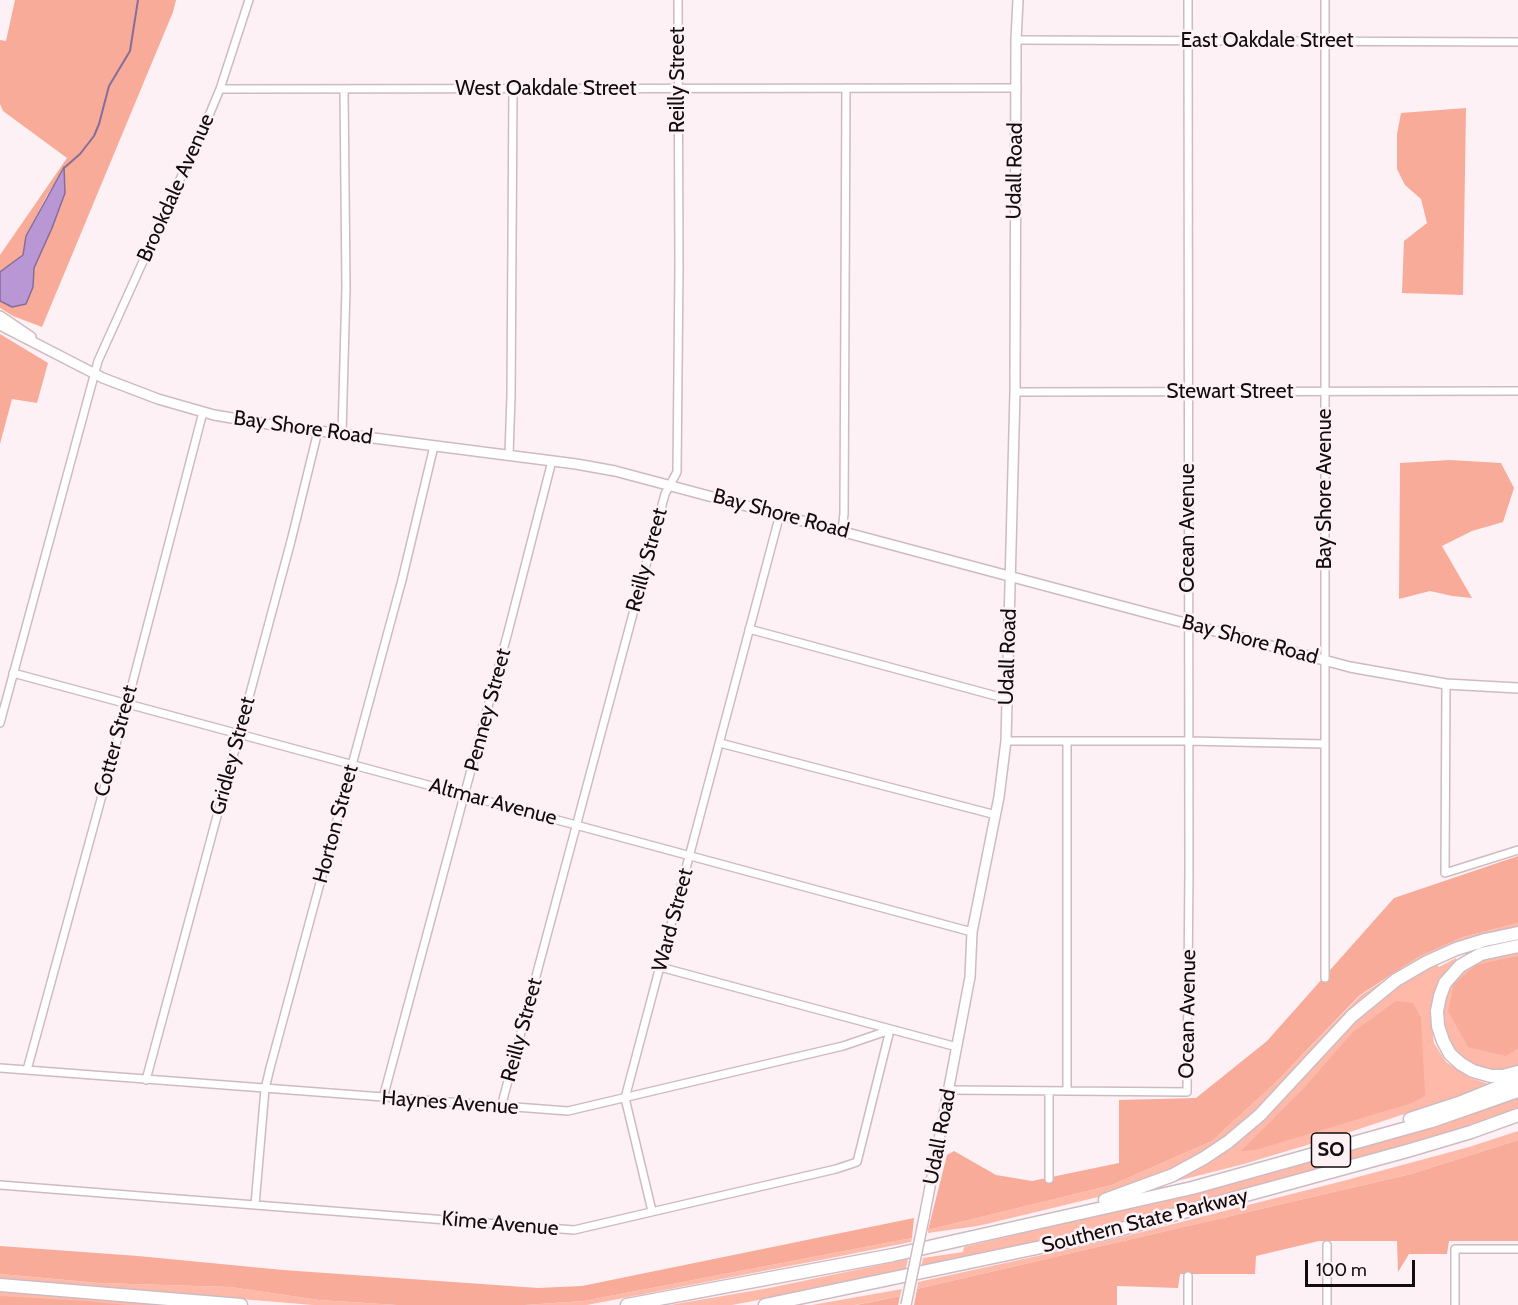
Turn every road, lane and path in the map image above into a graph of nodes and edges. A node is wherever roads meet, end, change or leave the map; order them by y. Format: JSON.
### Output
{"nodes":[{"id":1,"x":249,"y":0,"type":"edge"},
{"id":2,"x":678,"y":0,"type":"edge"},
{"id":3,"x":1018,"y":0,"type":"edge"},
{"id":4,"x":1188,"y":0,"type":"edge"},
{"id":5,"x":1325,"y":0,"type":"edge"},
{"id":6,"x":1016,"y":40,"type":"junction"},
{"id":7,"x":1188,"y":41,"type":"junction"},
{"id":8,"x":1325,"y":41,"type":"junction"},
{"id":9,"x":1518,"y":42,"type":"edge"},
{"id":10,"x":678,"y":88,"type":"junction"},
{"id":11,"x":846,"y":88,"type":"junction"},
{"id":12,"x":1017,"y":88,"type":"junction"},
{"id":13,"x":220,"y":89,"type":"junction"},
{"id":14,"x":344,"y":89,"type":"junction"},
{"id":15,"x":513,"y":89,"type":"junction"},
{"id":16,"x":0,"y":316,"type":"edge"},
{"id":17,"x":0,"y":325,"type":"edge"},
{"id":18,"x":45,"y":348,"type":"junction"},
{"id":19,"x":94,"y":373,"type":"junction"},
{"id":20,"x":1518,"y":391,"type":"edge"},
{"id":21,"x":1015,"y":392,"type":"junction"},
{"id":22,"x":1187,"y":392,"type":"junction"},
{"id":23,"x":1324,"y":392,"type":"junction"},
{"id":24,"x":203,"y":412,"type":"junction"},
{"id":25,"x":318,"y":431,"type":"junction"},
{"id":26,"x":342,"y":434,"type":"junction"},
{"id":27,"x":434,"y":446,"type":"junction"},
{"id":28,"x":509,"y":455,"type":"junction"},
{"id":29,"x":552,"y":461,"type":"junction"},
{"id":30,"x":670,"y":485,"type":"junction"},
{"id":31,"x":780,"y":514,"type":"junction"},
{"id":32,"x":842,"y":531,"type":"junction"},
{"id":33,"x":1011,"y":576,"type":"junction"},
{"id":34,"x":1188,"y":624,"type":"junction"},
{"id":35,"x":749,"y":629,"type":"junction"},
{"id":36,"x":1326,"y":660,"type":"junction"},
{"id":37,"x":13,"y":673,"type":"junction"},
{"id":38,"x":1446,"y":684,"type":"junction"},
{"id":39,"x":1518,"y":688,"type":"edge"},
{"id":40,"x":1007,"y":697,"type":"junction"},
{"id":41,"x":127,"y":704,"type":"junction"},
{"id":42,"x":0,"y":723,"type":"edge"},
{"id":43,"x":239,"y":735,"type":"junction"},
{"id":44,"x":1006,"y":741,"type":"junction"},
{"id":45,"x":1188,"y":741,"type":"junction"},
{"id":46,"x":1067,"y":742,"type":"junction"},
{"id":47,"x":720,"y":743,"type":"junction"},
{"id":48,"x":1325,"y":744,"type":"junction"},
{"id":49,"x":351,"y":765,"type":"junction"},
{"id":50,"x":465,"y":795,"type":"junction"},
{"id":51,"x":996,"y":815,"type":"junction"},
{"id":52,"x":577,"y":824,"type":"junction"},
{"id":53,"x":1518,"y":850,"type":"edge"},
{"id":54,"x":690,"y":855,"type":"junction"},
{"id":55,"x":972,"y":932,"type":"junction"},
{"id":56,"x":1518,"y":933,"type":"edge"},
{"id":57,"x":1518,"y":946,"type":"edge"},
{"id":58,"x":660,"y":967,"type":"junction"},
{"id":59,"x":1325,"y":978,"type":"dead end"},
{"id":60,"x":890,"y":1030,"type":"junction"},
{"id":61,"x":957,"y":1047,"type":"junction"},
{"id":62,"x":0,"y":1068,"type":"edge"},
{"id":63,"x":27,"y":1070,"type":"junction"},
{"id":64,"x":1518,"y":1072,"type":"edge"},
{"id":65,"x":1518,"y":1079,"type":"edge"},
{"id":66,"x":146,"y":1080,"type":"junction"},
{"id":67,"x":265,"y":1089,"type":"junction"},
{"id":68,"x":950,"y":1089,"type":"junction"},
{"id":69,"x":1049,"y":1091,"type":"junction"},
{"id":70,"x":1067,"y":1091,"type":"junction"},
{"id":71,"x":1518,"y":1091,"type":"edge"},
{"id":72,"x":383,"y":1098,"type":"junction"},
{"id":73,"x":625,"y":1098,"type":"junction"},
{"id":74,"x":501,"y":1107,"type":"junction"},
{"id":75,"x":1518,"y":1114,"type":"edge"},
{"id":76,"x":1518,"y":1123,"type":"edge"},
{"id":77,"x":1432,"y":1144,"type":"junction"},
{"id":78,"x":1049,"y":1179,"type":"dead end"},
{"id":79,"x":0,"y":1185,"type":"edge"},
{"id":80,"x":1141,"y":1198,"type":"junction"},
{"id":81,"x":255,"y":1205,"type":"junction"},
{"id":82,"x":652,"y":1211,"type":"junction"},
{"id":83,"x":1063,"y":1218,"type":"junction"},
{"id":84,"x":1327,"y":1245,"type":"dead end"},
{"id":85,"x":1518,"y":1249,"type":"edge"},
{"id":86,"x":1188,"y":1276,"type":"dead end"},
{"id":87,"x":0,"y":1285,"type":"edge"},
{"id":88,"x":241,"y":1305,"type":"edge"},
{"id":89,"x":627,"y":1305,"type":"edge"},
{"id":90,"x":765,"y":1305,"type":"edge"},
{"id":91,"x":906,"y":1305,"type":"edge"},
{"id":92,"x":1188,"y":1305,"type":"edge"},
{"id":93,"x":1327,"y":1305,"type":"edge"},
{"id":94,"x":1455,"y":1305,"type":"edge"}],
"edges":[{"from":1,"to":13,"type":"street","name":"Brookdale Avenue"},
{"from":2,"to":10,"type":"street","name":"Reilly Street"},
{"from":3,"to":6,"type":"main road","name":"Udall Road"},
{"from":4,"to":7,"type":"street","name":"Ocean Avenue"},
{"from":5,"to":8,"type":"street","name":"Bay Shore Avenue"},
{"from":6,"to":7,"type":"street","name":"East Oakdale Street"},
{"from":6,"to":12,"type":"main road","name":"Udall Road"},
{"from":7,"to":8,"type":"street","name":"East Oakdale Street"},
{"from":7,"to":22,"type":"street","name":"Ocean Avenue"},
{"from":8,"to":9,"type":"street","name":"East Oakdale Street"},
{"from":8,"to":23,"type":"street","name":"Bay Shore Avenue"},
{"from":10,"to":11,"type":"street","name":"West Oakdale Street"},
{"from":10,"to":15,"type":"street","name":"West Oakdale Street"},
{"from":10,"to":30,"type":"street","name":"Reilly Street"},
{"from":11,"to":12,"type":"street","name":"West Oakdale Street"},
{"from":11,"to":32,"type":"street"},
{"from":12,"to":21,"type":"main road","name":"Udall Road"},
{"from":13,"to":14,"type":"street","name":"West Oakdale Street"},
{"from":13,"to":19,"type":"street","name":"Brookdale Avenue"},
{"from":14,"to":15,"type":"street","name":"West Oakdale Street"},
{"from":14,"to":26,"type":"street"},
{"from":15,"to":28,"type":"street"},
{"from":16,"to":18,"type":"main road","name":"Bay Shore Road"},
{"from":17,"to":18,"type":"main road","name":"Bay Shore Road"},
{"from":18,"to":19,"type":"main road","name":"Bay Shore Road"},
{"from":19,"to":24,"type":"main road","name":"Bay Shore Road"},
{"from":19,"to":37,"type":"street","name":"Brookdale Avenue"},
{"from":20,"to":23,"type":"street","name":"Stewart Street"},
{"from":21,"to":22,"type":"street","name":"Stewart Street"},
{"from":21,"to":33,"type":"main road","name":"Udall Road"},
{"from":22,"to":23,"type":"street","name":"Stewart Street"},
{"from":22,"to":34,"type":"street","name":"Ocean Avenue"},
{"from":23,"to":36,"type":"street","name":"Bay Shore Avenue"},
{"from":24,"to":25,"type":"main road","name":"Bay Shore Road"},
{"from":24,"to":41,"type":"street","name":"Cotter Street"},
{"from":25,"to":26,"type":"main road","name":"Bay Shore Road"},
{"from":25,"to":43,"type":"street","name":"Gridley Street"},
{"from":26,"to":27,"type":"main road","name":"Bay Shore Road"},
{"from":27,"to":28,"type":"main road","name":"Bay Shore Road"},
{"from":27,"to":49,"type":"street","name":"Horton Street"},
{"from":28,"to":29,"type":"main road","name":"Bay Shore Road"},
{"from":29,"to":30,"type":"main road","name":"Bay Shore Road"},
{"from":29,"to":50,"type":"street","name":"Penney Street"},
{"from":30,"to":31,"type":"main road","name":"Bay Shore Road"},
{"from":30,"to":52,"type":"street","name":"Reilly Street"},
{"from":31,"to":32,"type":"main road","name":"Bay Shore Road"},
{"from":31,"to":35,"type":"street","name":"Ward Street"},
{"from":32,"to":33,"type":"main road","name":"Bay Shore Road"},
{"from":33,"to":34,"type":"main road","name":"Bay Shore Road"},
{"from":33,"to":40,"type":"main road","name":"Udall Road"},
{"from":34,"to":36,"type":"main road","name":"Bay Shore Road"},
{"from":34,"to":45,"type":"street","name":"Ocean Avenue"},
{"from":35,"to":40,"type":"street"},
{"from":35,"to":47,"type":"street","name":"Ward Street"},
{"from":36,"to":38,"type":"main road","name":"Bay Shore Road"},
{"from":36,"to":48,"type":"street","name":"Bay Shore Avenue"},
{"from":37,"to":41,"type":"street","name":"Altmar Avenue"},
{"from":37,"to":42,"type":"street","name":"Brookdale Avenue"},
{"from":38,"to":39,"type":"main road","name":"Bay Shore Road"},
{"from":38,"to":53,"type":"street"},
{"from":40,"to":44,"type":"main road","name":"Udall Road"},
{"from":41,"to":43,"type":"street","name":"Altmar Avenue"},
{"from":41,"to":63,"type":"street","name":"Cotter Street"},
{"from":43,"to":49,"type":"street","name":"Altmar Avenue"},
{"from":43,"to":66,"type":"street","name":"Gridley Street"},
{"from":44,"to":46,"type":"street"},
{"from":44,"to":51,"type":"main road","name":"Udall Road"},
{"from":45,"to":46,"type":"street"},
{"from":45,"to":48,"type":"street"},
{"from":45,"to":70,"type":"street","name":"Ocean Avenue"},
{"from":46,"to":70,"type":"street"},
{"from":47,"to":51,"type":"street"},
{"from":47,"to":54,"type":"street","name":"Ward Street"},
{"from":48,"to":59,"type":"street","name":"Bay Shore Avenue"},
{"from":49,"to":50,"type":"street","name":"Altmar Avenue"},
{"from":49,"to":67,"type":"street","name":"Horton Street"},
{"from":50,"to":52,"type":"street","name":"Altmar Avenue"},
{"from":50,"to":72,"type":"street","name":"Penney Street"},
{"from":51,"to":55,"type":"main road","name":"Udall Road"},
{"from":52,"to":54,"type":"street","name":"Altmar Avenue"},
{"from":52,"to":74,"type":"street","name":"Reilly Street"},
{"from":54,"to":55,"type":"street","name":"Altmar Avenue"},
{"from":54,"to":58,"type":"street","name":"Ward Street"},
{"from":55,"to":61,"type":"main road","name":"Udall Road"},
{"from":56,"to":83,"type":"highway"},
{"from":57,"to":64,"type":"highway"},
{"from":58,"to":60,"type":"street"},
{"from":58,"to":73,"type":"street","name":"Ward Street"},
{"from":60,"to":61,"type":"street"},
{"from":60,"to":73,"type":"street","name":"Haynes Avenue"},
{"from":60,"to":82,"type":"street","name":"Kime Avenue"},
{"from":61,"to":68,"type":"main road","name":"Udall Road"},
{"from":62,"to":63,"type":"street","name":"Haynes Avenue"},
{"from":63,"to":66,"type":"street","name":"Haynes Avenue"},
{"from":65,"to":80,"type":"highway","name":"Southern State Parkway","number":"SO"},
{"from":66,"to":67,"type":"street","name":"Haynes Avenue"},
{"from":67,"to":72,"type":"street","name":"Haynes Avenue"},
{"from":67,"to":81,"type":"street","name":"Horton Street"},
{"from":68,"to":69,"type":"street"},
{"from":68,"to":91,"type":"main road","name":"Udall Road","bridge":true},
{"from":69,"to":70,"type":"street"},
{"from":69,"to":78,"type":"street"},
{"from":71,"to":80,"type":"highway","name":"Southern State Parkway","number":"SO"},
{"from":72,"to":74,"type":"street","name":"Haynes Avenue"},
{"from":73,"to":74,"type":"street","name":"Haynes Avenue"},
{"from":73,"to":82,"type":"street","name":"Ward Street"},
{"from":75,"to":77,"type":"highway","name":"Southern State Parkway","number":"SO"},
{"from":76,"to":77,"type":"highway"},
{"from":77,"to":90,"type":"highway","name":"Southern State Parkway","number":"SO"},
{"from":79,"to":81,"type":"street","name":"Kime Avenue"},
{"from":80,"to":83,"type":"highway","name":"Southern State Parkway","number":"SO"},
{"from":81,"to":82,"type":"street","name":"Kime Avenue"},
{"from":83,"to":89,"type":"highway","name":"Southern State Parkway","number":"SO"},
{"from":84,"to":93,"type":"street"},
{"from":85,"to":94,"type":"street"},
{"from":86,"to":92,"type":"street"},
{"from":87,"to":88,"type":"highway"}]}
